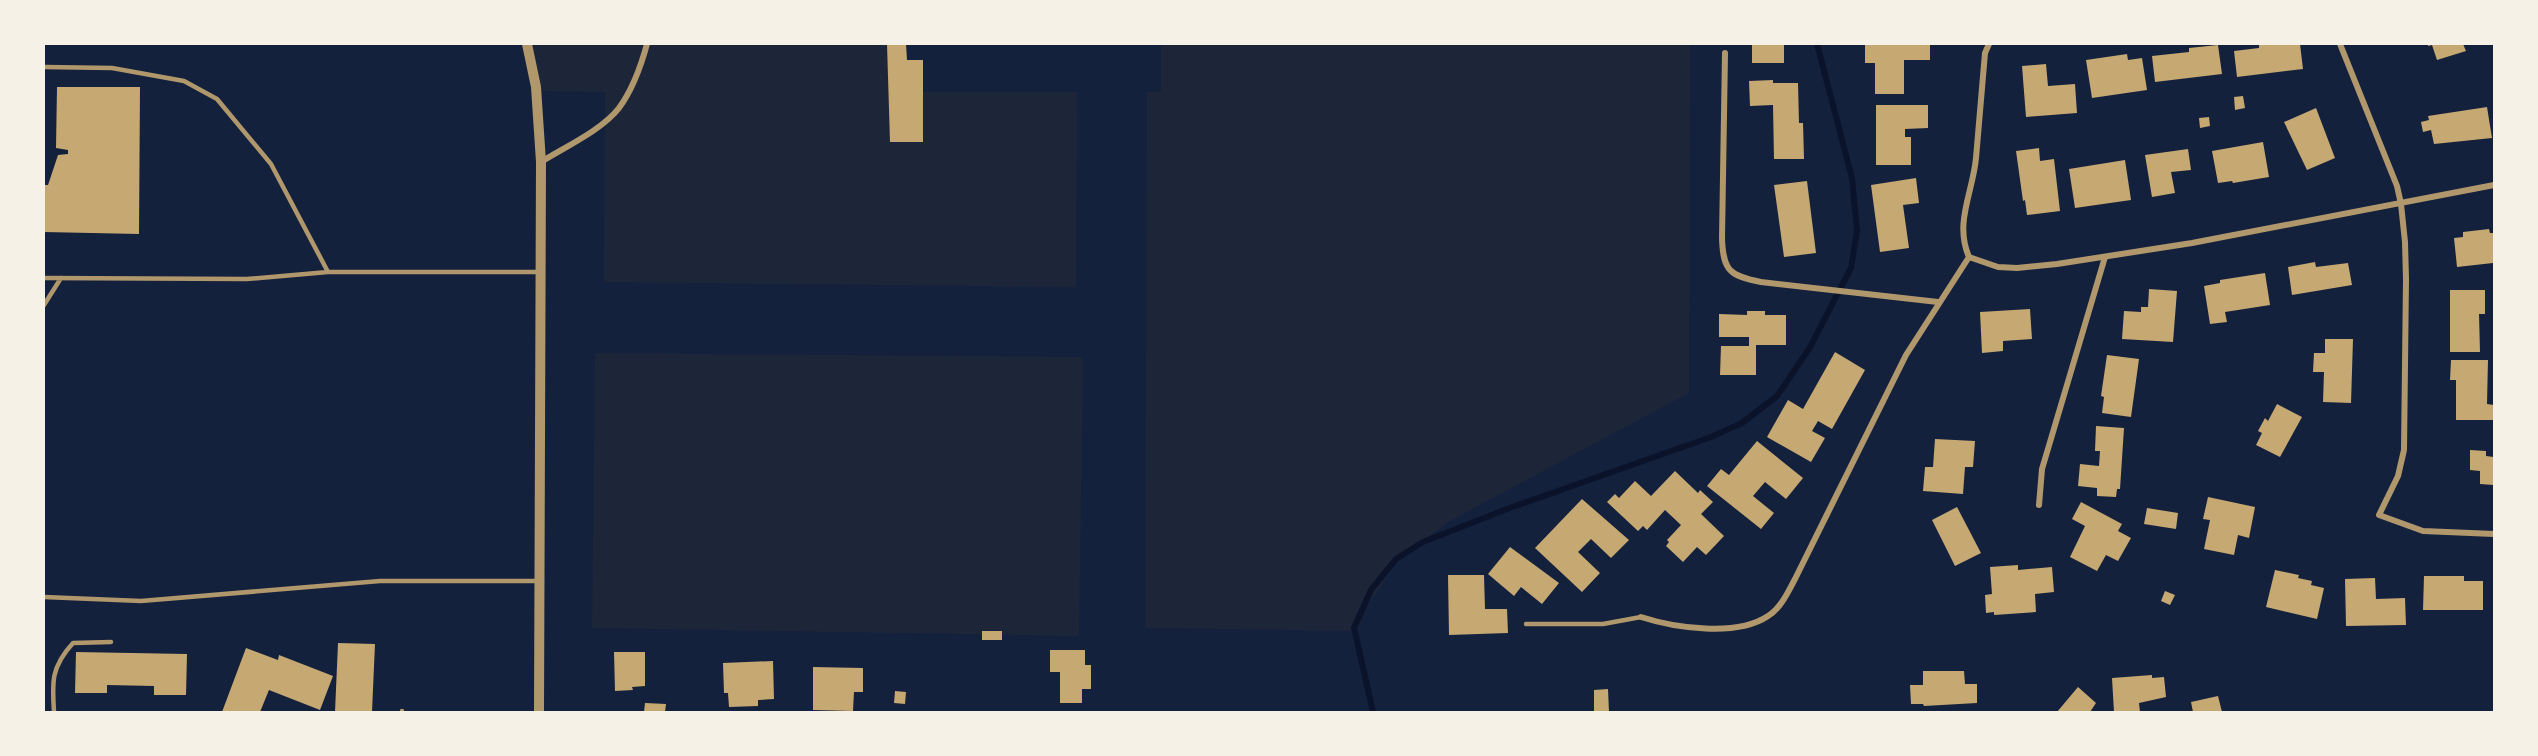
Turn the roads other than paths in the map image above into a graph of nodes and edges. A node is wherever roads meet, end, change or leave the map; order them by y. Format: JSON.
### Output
{"nodes":[{"id":1,"x":527,"y":44,"type":"edge"},
{"id":2,"x":647,"y":44,"type":"edge"},
{"id":3,"x":1989,"y":44,"type":"edge"},
{"id":4,"x":2340,"y":44,"type":"edge"},
{"id":5,"x":1725,"y":53,"type":"dead end"},
{"id":6,"x":44,"y":68,"type":"edge"},
{"id":7,"x":541,"y":162,"type":"junction"},
{"id":8,"x":2494,"y":185,"type":"edge"},
{"id":9,"x":2401,"y":204,"type":"junction"},
{"id":10,"x":1969,"y":257,"type":"junction"},
{"id":11,"x":2105,"y":257,"type":"junction"},
{"id":12,"x":328,"y":272,"type":"junction"},
{"id":13,"x":540,"y":272,"type":"junction"},
{"id":14,"x":44,"y":278,"type":"edge"},
{"id":15,"x":61,"y":278,"type":"junction"},
{"id":16,"x":1938,"y":302,"type":"junction"},
{"id":17,"x":44,"y":305,"type":"edge"},
{"id":18,"x":2039,"y":505,"type":"dead end"},
{"id":19,"x":2494,"y":534,"type":"edge"},
{"id":20,"x":539,"y":581,"type":"junction"},
{"id":21,"x":44,"y":597,"type":"edge"},
{"id":22,"x":1641,"y":617,"type":"joint"},
{"id":23,"x":1526,"y":624,"type":"dead end"},
{"id":24,"x":111,"y":642,"type":"dead end"},
{"id":25,"x":54,"y":712,"type":"edge"},
{"id":26,"x":539,"y":712,"type":"edge"}],
"edges":[{"from":1,"to":7,"type":"street"},
{"from":2,"to":7,"type":"street"},
{"from":3,"to":10,"type":"street"},
{"from":4,"to":9,"type":"street"},
{"from":5,"to":16,"type":"street"},
{"from":6,"to":12,"type":"lane"},
{"from":7,"to":13,"type":"street"},
{"from":8,"to":9,"type":"street"},
{"from":9,"to":11,"type":"street"},
{"from":9,"to":19,"type":"street"},
{"from":10,"to":11,"type":"street"},
{"from":10,"to":16,"type":"street"},
{"from":11,"to":18,"type":"street"},
{"from":12,"to":13,"type":"lane"},
{"from":12,"to":15,"type":"lane"},
{"from":13,"to":20,"type":"street"},
{"from":14,"to":15,"type":"lane"},
{"from":15,"to":17,"type":"lane"},
{"from":16,"to":22,"type":"street"},
{"from":20,"to":21,"type":"lane"},
{"from":20,"to":26,"type":"street"},
{"from":22,"to":23,"type":"lane"},
{"from":24,"to":25,"type":"lane"}]}
